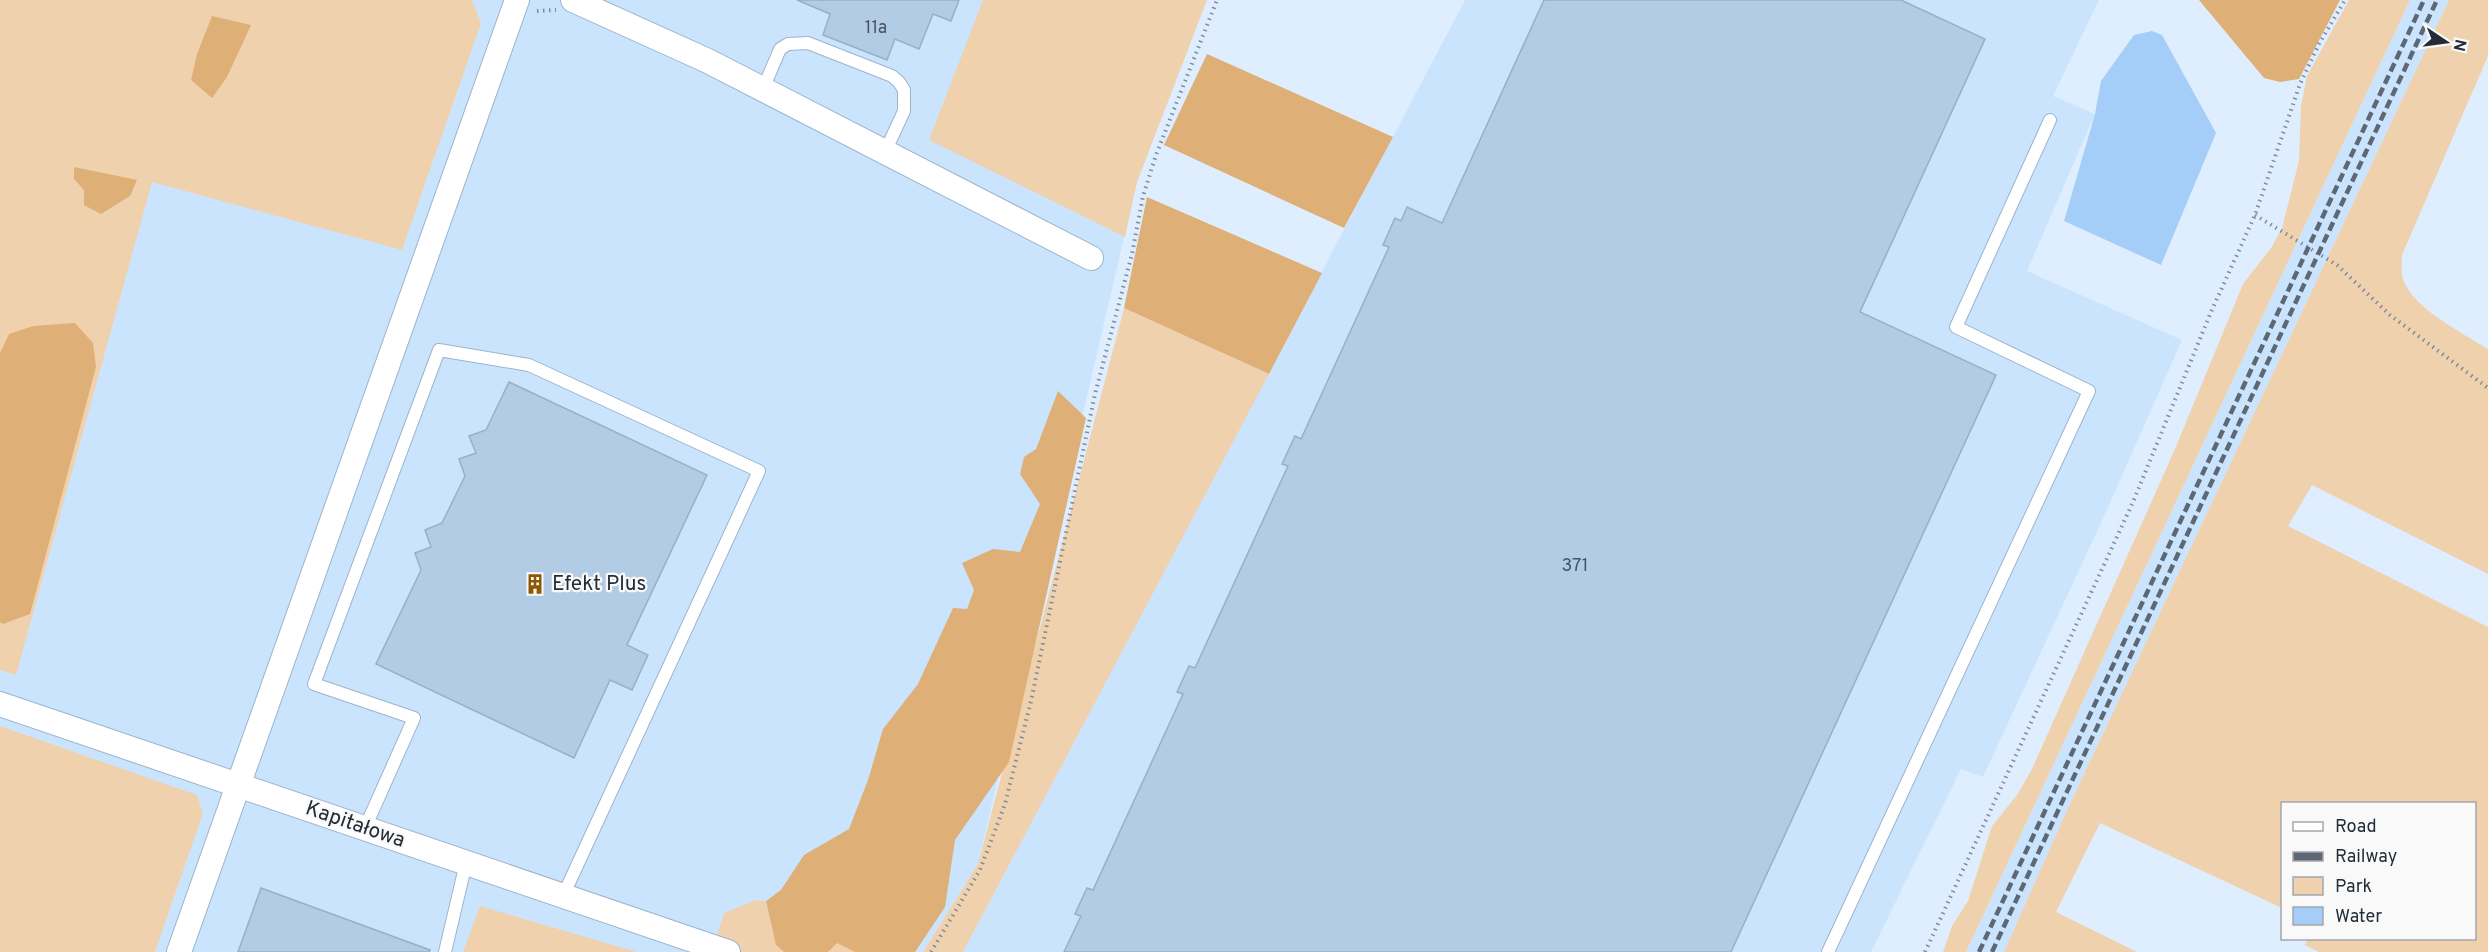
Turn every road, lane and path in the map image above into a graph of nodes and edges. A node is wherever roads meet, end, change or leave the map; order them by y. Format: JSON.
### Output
{"nodes":[{"id":1,"x":517,"y":0,"type":"edge"},
{"id":2,"x":573,"y":0,"type":"edge"},
{"id":3,"x":1217,"y":0,"type":"edge"},
{"id":4,"x":2345,"y":0,"type":"edge"},
{"id":5,"x":763,"y":89,"type":"junction"},
{"id":6,"x":2050,"y":120,"type":"dead end"},
{"id":7,"x":885,"y":152,"type":"junction"},
{"id":8,"x":2255,"y":215,"type":"junction"},
{"id":9,"x":1090,"y":258,"type":"dead end"},
{"id":10,"x":2488,"y":388,"type":"edge"},
{"id":11,"x":0,"y":704,"type":"edge"},
{"id":12,"x":239,"y":785,"type":"junction"},
{"id":13,"x":365,"y":828,"type":"junction"},
{"id":14,"x":466,"y":863,"type":"junction"},
{"id":15,"x":563,"y":896,"type":"junction"},
{"id":16,"x":719,"y":949,"type":"edge"},
{"id":17,"x":179,"y":952,"type":"edge"},
{"id":18,"x":445,"y":952,"type":"edge"},
{"id":19,"x":931,"y":952,"type":"edge"},
{"id":20,"x":1828,"y":952,"type":"edge"},
{"id":21,"x":1925,"y":952,"type":"edge"}],
"edges":[{"from":1,"to":12,"type":"street"},
{"from":2,"to":5,"type":"street"},
{"from":3,"to":19,"type":"path"},
{"from":4,"to":8,"type":"path"},
{"from":5,"to":7,"type":"street"},
{"from":5,"to":7,"type":"lane"},
{"from":6,"to":20,"type":"lane"},
{"from":7,"to":9,"type":"street"},
{"from":8,"to":10,"type":"path"},
{"from":8,"to":21,"type":"path"},
{"from":11,"to":12,"type":"street","name":"Kapitałowa"},
{"from":12,"to":13,"type":"street","name":"Kapitałowa"},
{"from":12,"to":17,"type":"street"},
{"from":13,"to":14,"type":"street","name":"Kapitałowa"},
{"from":13,"to":15,"type":"lane"},
{"from":14,"to":15,"type":"street","name":"Kapitałowa"},
{"from":14,"to":18,"type":"lane"},
{"from":15,"to":16,"type":"street","name":"Kapitałowa"}]}
